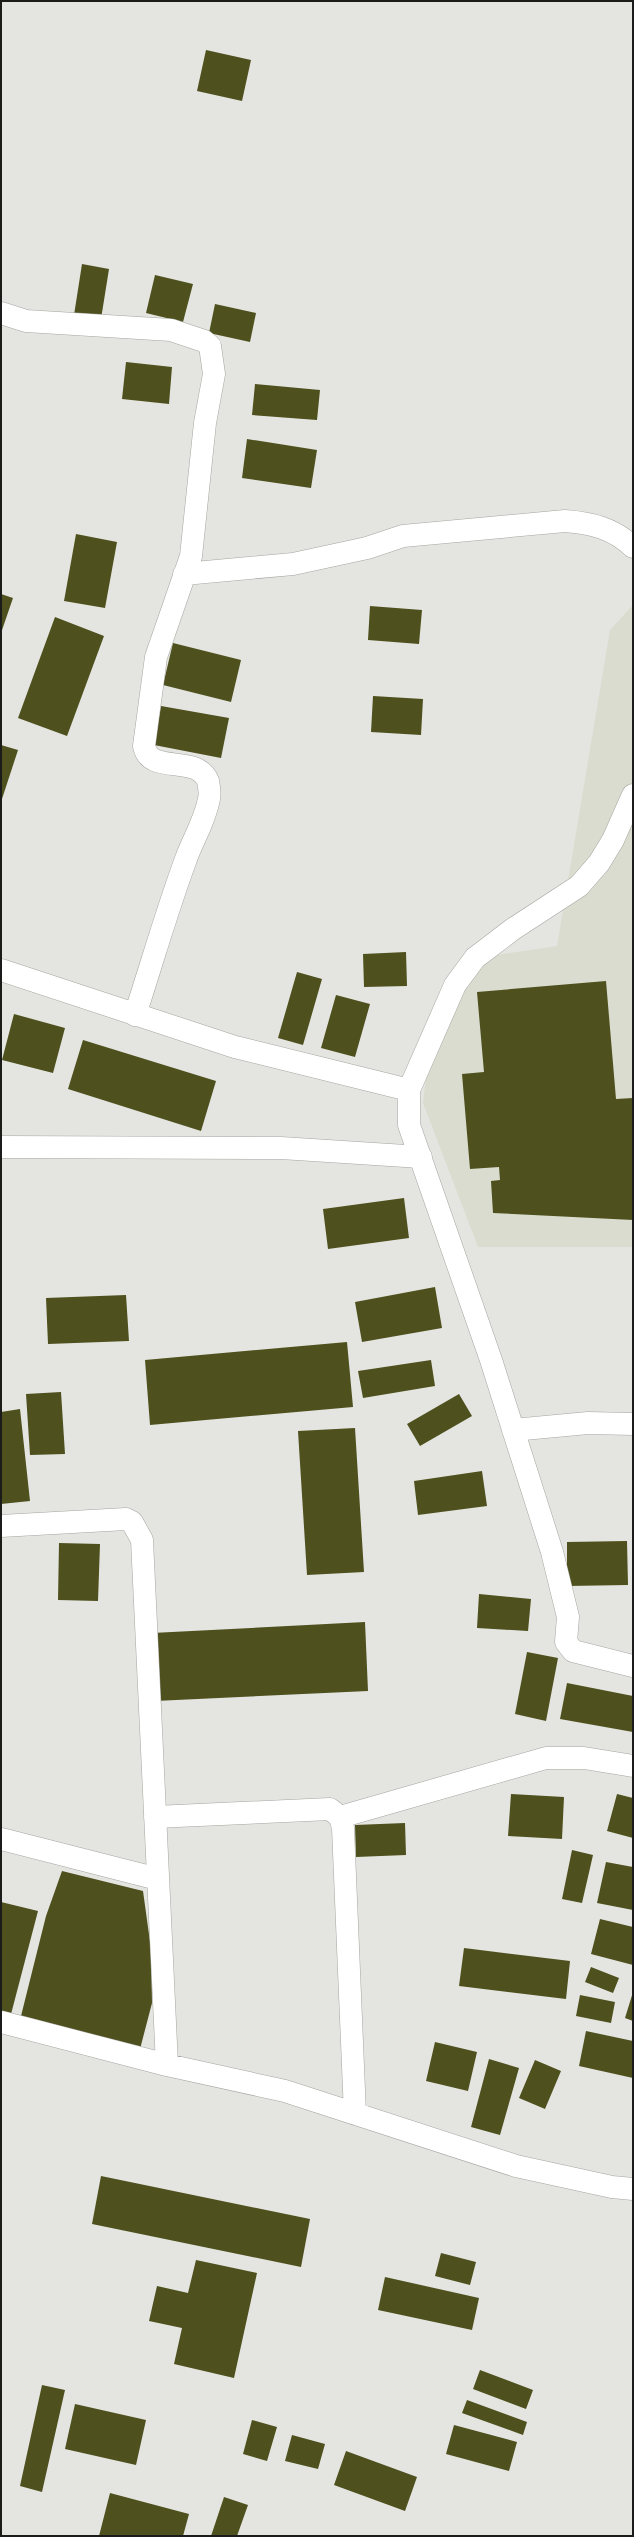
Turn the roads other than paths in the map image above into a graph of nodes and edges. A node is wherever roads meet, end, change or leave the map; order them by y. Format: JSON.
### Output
{"nodes":[{"id":1,"x":1,"y":313,"type":"edge"},
{"id":2,"x":633,"y":546,"type":"edge"},
{"id":3,"x":184,"y":574,"type":"junction"},
{"id":4,"x":633,"y":795,"type":"edge"},
{"id":5,"x":1,"y":970,"type":"edge"},
{"id":6,"x":22,"y":979,"type":"junction"},
{"id":7,"x":1,"y":981,"type":"edge"},
{"id":8,"x":135,"y":1015,"type":"junction"},
{"id":9,"x":409,"y":1090,"type":"junction"},
{"id":10,"x":1,"y":1147,"type":"edge"},
{"id":11,"x":421,"y":1157,"type":"junction"},
{"id":12,"x":633,"y":1424,"type":"edge"},
{"id":13,"x":513,"y":1430,"type":"junction"},
{"id":14,"x":1,"y":1526,"type":"edge"},
{"id":15,"x":633,"y":1666,"type":"edge"},
{"id":16,"x":633,"y":1766,"type":"edge"},
{"id":17,"x":340,"y":1816,"type":"junction"},
{"id":18,"x":155,"y":1817,"type":"junction"},
{"id":19,"x":1,"y":1839,"type":"edge"},
{"id":20,"x":158,"y":1879,"type":"junction"},
{"id":21,"x":1,"y":2022,"type":"edge"},
{"id":22,"x":167,"y":2066,"type":"junction"},
{"id":23,"x":355,"y":2114,"type":"junction"},
{"id":24,"x":633,"y":2189,"type":"edge"}],
"edges":[{"from":1,"to":3,"type":"street"},
{"from":2,"to":3,"type":"street"},
{"from":3,"to":8,"type":"street"},
{"from":4,"to":9,"type":"street"},
{"from":5,"to":6,"type":"street"},
{"from":6,"to":7,"type":"street"},
{"from":6,"to":8,"type":"street"},
{"from":8,"to":9,"type":"street"},
{"from":9,"to":11,"type":"street"},
{"from":10,"to":11,"type":"street"},
{"from":11,"to":13,"type":"street"},
{"from":12,"to":13,"type":"street"},
{"from":13,"to":15,"type":"street"},
{"from":14,"to":18,"type":"street"},
{"from":16,"to":17,"type":"street"},
{"from":17,"to":18,"type":"street"},
{"from":17,"to":23,"type":"street"},
{"from":18,"to":20,"type":"street"},
{"from":19,"to":20,"type":"street"},
{"from":20,"to":22,"type":"street"},
{"from":21,"to":22,"type":"street"},
{"from":22,"to":23,"type":"street"},
{"from":23,"to":24,"type":"street"}]}
